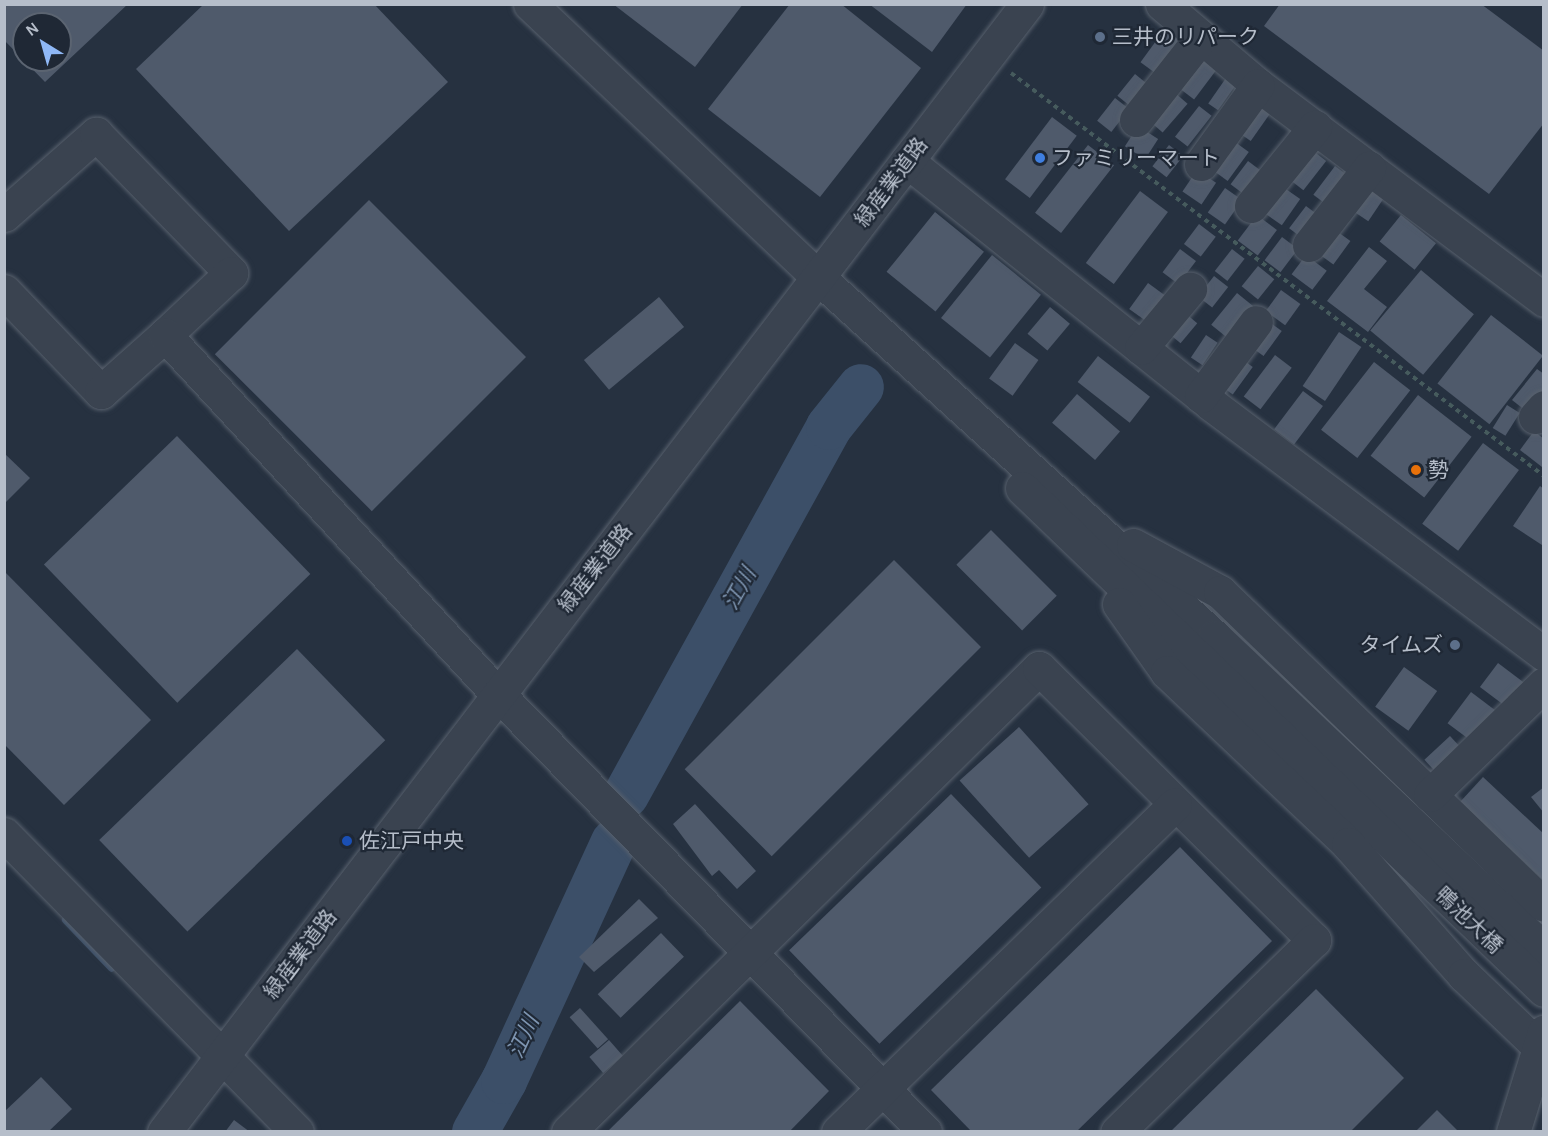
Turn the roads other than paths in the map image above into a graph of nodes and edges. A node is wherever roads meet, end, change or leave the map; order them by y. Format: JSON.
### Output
{"nodes":[{"id":1,"x":530,"y":4,"type":"edge"},
{"id":2,"x":1027,"y":4,"type":"edge"},
{"id":3,"x":1162,"y":4,"type":"edge"},
{"id":4,"x":1201,"y":37,"type":"junction"},
{"id":5,"x":1258,"y":85,"type":"junction"},
{"id":6,"x":1136,"y":120,"type":"dead end"},
{"id":7,"x":1315,"y":127,"type":"junction"},
{"id":8,"x":908,"y":161,"type":"junction"},
{"id":9,"x":1201,"y":164,"type":"dead end"},
{"id":10,"x":1369,"y":168,"type":"junction"},
{"id":11,"x":1251,"y":206,"type":"dead end"},
{"id":12,"x":4,"y":215,"type":"edge"},
{"id":13,"x":1309,"y":245,"type":"dead end"},
{"id":14,"x":819,"y":278,"type":"junction"},
{"id":15,"x":1190,"y":290,"type":"dead end"},
{"id":16,"x":4,"y":291,"type":"edge"},
{"id":17,"x":1544,"y":300,"type":"edge"},
{"id":18,"x":1256,"y":322,"type":"dead end"},
{"id":19,"x":165,"y":335,"type":"junction"},
{"id":20,"x":1141,"y":348,"type":"junction"},
{"id":21,"x":1201,"y":396,"type":"junction"},
{"id":22,"x":1083,"y":532,"type":"junction"},
{"id":23,"x":1544,"y":654,"type":"edge"},
{"id":24,"x":1544,"y":684,"type":"edge"},
{"id":25,"x":498,"y":694,"type":"junction"},
{"id":26,"x":1430,"y":795,"type":"junction"},
{"id":27,"x":1175,"y":804,"type":"junction"},
{"id":28,"x":4,"y":834,"type":"edge"},
{"id":29,"x":1405,"y":838,"type":"junction"},
{"id":30,"x":1544,"y":905,"type":"edge"},
{"id":31,"x":1544,"y":949,"type":"edge"},
{"id":32,"x":750,"y":952,"type":"junction"},
{"id":33,"x":1544,"y":990,"type":"edge"},
{"id":34,"x":1540,"y":1038,"type":"edge"},
{"id":35,"x":222,"y":1056,"type":"junction"},
{"id":36,"x":883,"y":1088,"type":"junction"},
{"id":37,"x":164,"y":1131,"type":"edge"},
{"id":38,"x":297,"y":1131,"type":"edge"},
{"id":39,"x":568,"y":1131,"type":"edge"},
{"id":40,"x":838,"y":1131,"type":"edge"},
{"id":41,"x":925,"y":1131,"type":"edge"},
{"id":42,"x":1117,"y":1131,"type":"edge"},
{"id":43,"x":1513,"y":1131,"type":"edge"}],
"edges":[{"from":1,"to":14,"type":"street"},
{"from":2,"to":8,"type":"street","name":"緑産業道路"},
{"from":3,"to":4,"type":"street"},
{"from":4,"to":5,"type":"street"},
{"from":4,"to":6,"type":"street"},
{"from":5,"to":7,"type":"street"},
{"from":5,"to":9,"type":"street"},
{"from":7,"to":10,"type":"street"},
{"from":7,"to":11,"type":"street"},
{"from":8,"to":14,"type":"street","name":"緑産業道路"},
{"from":8,"to":20,"type":"street"},
{"from":10,"to":13,"type":"street"},
{"from":10,"to":17,"type":"street"},
{"from":12,"to":19,"type":"street"},
{"from":14,"to":22,"type":"street"},
{"from":14,"to":25,"type":"street","name":"緑産業道路"},
{"from":15,"to":20,"type":"street"},
{"from":16,"to":19,"type":"street"},
{"from":18,"to":21,"type":"street"},
{"from":19,"to":25,"type":"street"},
{"from":20,"to":21,"type":"street"},
{"from":21,"to":23,"type":"street"},
{"from":22,"to":26,"type":"street"},
{"from":22,"to":29,"type":"street"},
{"from":22,"to":34,"type":"street"},
{"from":24,"to":26,"type":"street"},
{"from":25,"to":32,"type":"street"},
{"from":25,"to":35,"type":"street","name":"緑産業道路"},
{"from":26,"to":30,"type":"street"},
{"from":27,"to":32,"type":"street"},
{"from":27,"to":36,"type":"street"},
{"from":27,"to":42,"type":"street"},
{"from":28,"to":35,"type":"street"},
{"from":29,"to":31,"type":"street","name":"鴨池大橋"},
{"from":29,"to":33,"type":"street","name":"鴨池大橋"},
{"from":32,"to":36,"type":"street"},
{"from":32,"to":39,"type":"street"},
{"from":34,"to":43,"type":"street"},
{"from":35,"to":37,"type":"street","name":"緑産業道路"},
{"from":35,"to":38,"type":"street"},
{"from":36,"to":40,"type":"street"},
{"from":36,"to":41,"type":"street"}]}
